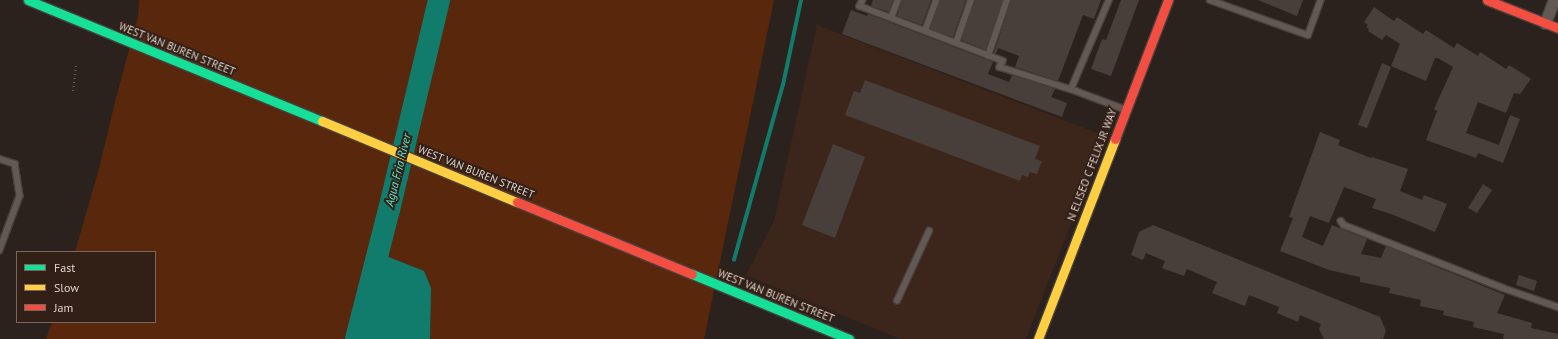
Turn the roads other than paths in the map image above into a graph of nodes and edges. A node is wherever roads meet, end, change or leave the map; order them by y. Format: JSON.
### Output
{"nodes":[{"id":1,"x":28,"y":0,"type":"edge"},
{"id":2,"x":863,"y":0,"type":"edge"},
{"id":3,"x":898,"y":0,"type":"edge"},
{"id":4,"x":936,"y":0,"type":"edge"},
{"id":5,"x":971,"y":0,"type":"edge"},
{"id":6,"x":1008,"y":0,"type":"edge"},
{"id":7,"x":1109,"y":0,"type":"edge"},
{"id":8,"x":1168,"y":0,"type":"edge"},
{"id":9,"x":1210,"y":0,"type":"edge"},
{"id":10,"x":1321,"y":0,"type":"edge"},
{"id":11,"x":1487,"y":0,"type":"edge"},
{"id":12,"x":1554,"y":0,"type":"edge"},
{"id":13,"x":891,"y":18,"type":"junction"},
{"id":14,"x":1545,"y":23,"type":"junction"},
{"id":15,"x":1558,"y":28,"type":"edge"},
{"id":16,"x":925,"y":31,"type":"junction"},
{"id":17,"x":956,"y":43,"type":"junction"},
{"id":18,"x":988,"y":56,"type":"junction"},
{"id":19,"x":1071,"y":89,"type":"junction"},
{"id":20,"x":1127,"y":110,"type":"junction"},
{"id":21,"x":0,"y":159,"type":"edge"},
{"id":22,"x":1341,"y":221,"type":"dead end"},
{"id":23,"x":929,"y":231,"type":"dead end"},
{"id":24,"x":0,"y":250,"type":"edge"},
{"id":25,"x":897,"y":301,"type":"dead end"},
{"id":26,"x":1558,"y":307,"type":"edge"},
{"id":27,"x":849,"y":339,"type":"edge"},
{"id":28,"x":1038,"y":339,"type":"edge"}],
"edges":[{"from":1,"to":27,"type":"main road","name":"WEST VAN BUREN STREET"},
{"from":2,"to":13,"type":"lane"},
{"from":3,"to":13,"type":"lane"},
{"from":4,"to":16,"type":"lane"},
{"from":5,"to":17,"type":"lane"},
{"from":6,"to":18,"type":"lane"},
{"from":7,"to":19,"type":"lane"},
{"from":8,"to":20,"type":"main road","name":"N ELISEO C FELIX JR WAY"},
{"from":9,"to":10,"type":"lane"},
{"from":11,"to":14,"type":"main road"},
{"from":12,"to":14,"type":"street"},
{"from":13,"to":16,"type":"lane"},
{"from":14,"to":15,"type":"main road"},
{"from":16,"to":17,"type":"lane"},
{"from":17,"to":18,"type":"lane"},
{"from":18,"to":19,"type":"lane"},
{"from":19,"to":20,"type":"lane"},
{"from":20,"to":28,"type":"main road","name":"N ELISEO C FELIX JR WAY"},
{"from":21,"to":24,"type":"lane"},
{"from":22,"to":26,"type":"lane"},
{"from":23,"to":25,"type":"lane"}]}
